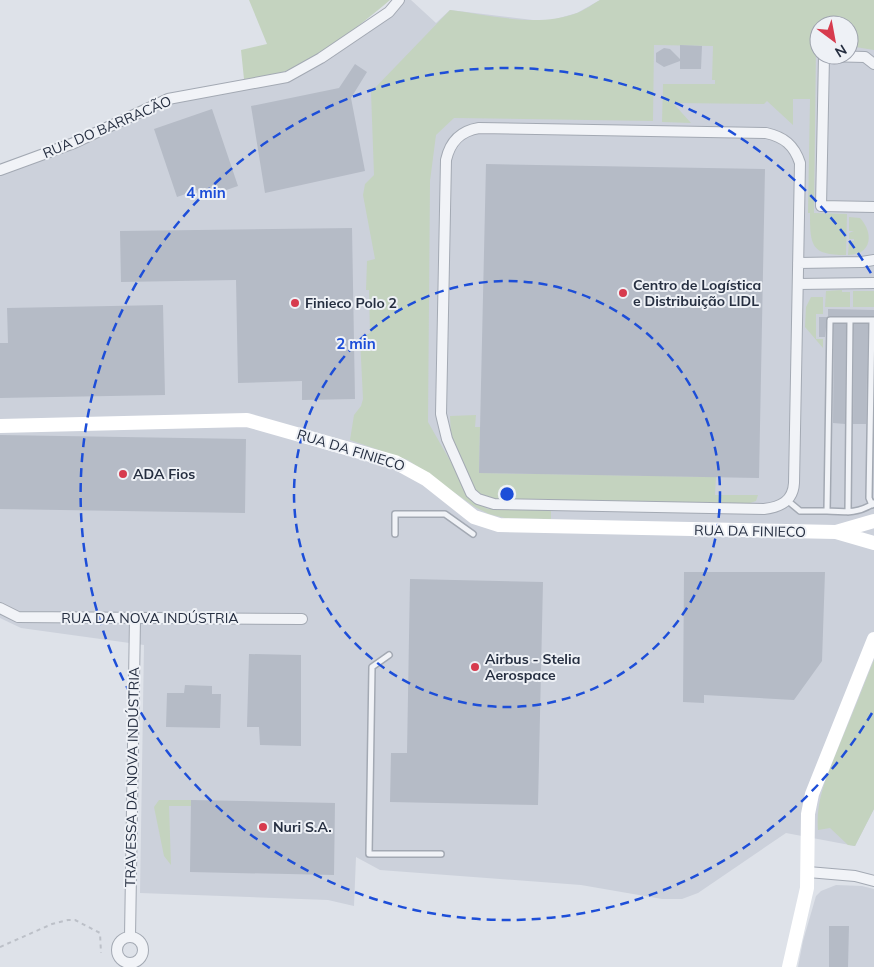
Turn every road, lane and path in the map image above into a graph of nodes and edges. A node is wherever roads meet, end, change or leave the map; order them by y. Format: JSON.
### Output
{"nodes":[{"id":1,"x":399,"y":0,"type":"edge"},
{"id":2,"x":874,"y":64,"type":"edge"},
{"id":3,"x":0,"y":170,"type":"edge"},
{"id":4,"x":874,"y":207,"type":"edge"},
{"id":5,"x":874,"y":260,"type":"edge"},
{"id":6,"x":798,"y":263,"type":"junction"},
{"id":7,"x":874,"y":283,"type":"edge"},
{"id":8,"x":798,"y":284,"type":"junction"},
{"id":9,"x":850,"y":320,"type":"junction"},
{"id":10,"x":873,"y":320,"type":"edge"},
{"id":11,"x":0,"y":426,"type":"edge"},
{"id":12,"x":788,"y":501,"type":"junction"},
{"id":13,"x":873,"y":504,"type":"edge"},
{"id":14,"x":826,"y":511,"type":"junction"},
{"id":15,"x":848,"y":512,"type":"junction"},
{"id":16,"x":874,"y":521,"type":"edge"},
{"id":17,"x":836,"y":532,"type":"junction"},
{"id":18,"x":395,"y":534,"type":"dead end"},
{"id":19,"x":473,"y":534,"type":"dead end"},
{"id":20,"x":874,"y":543,"type":"edge"},
{"id":21,"x":0,"y":608,"type":"edge"},
{"id":22,"x":135,"y":618,"type":"junction"},
{"id":23,"x":302,"y":619,"type":"dead end"},
{"id":24,"x":874,"y":639,"type":"edge"},
{"id":25,"x":390,"y":655,"type":"dead end"},
{"id":26,"x":441,"y":854,"type":"dead end"},
{"id":27,"x":808,"y":872,"type":"junction"},
{"id":28,"x":874,"y":881,"type":"edge"},
{"id":29,"x":130,"y":937,"type":"dead end"},
{"id":30,"x":0,"y":947,"type":"edge"},
{"id":31,"x":101,"y":953,"type":"dead end"},
{"id":32,"x":789,"y":967,"type":"edge"}],
"edges":[{"from":1,"to":3,"type":"street","name":"RUA DO BARRACÃO"},
{"from":2,"to":4,"type":"street"},
{"from":5,"to":6,"type":"street"},
{"from":6,"to":8,"type":"street"},
{"from":6,"to":12,"type":"street"},
{"from":7,"to":8,"type":"street"},
{"from":8,"to":12,"type":"street"},
{"from":9,"to":10,"type":"lane"},
{"from":9,"to":14,"type":"lane"},
{"from":9,"to":15,"type":"lane"},
{"from":10,"to":13,"type":"lane"},
{"from":11,"to":17,"type":"street","name":"RUA DA FINIECO"},
{"from":12,"to":14,"type":"lane"},
{"from":13,"to":15,"type":"lane"},
{"from":14,"to":15,"type":"lane"},
{"from":16,"to":17,"type":"street"},
{"from":17,"to":20,"type":"street"},
{"from":18,"to":19,"type":"lane"},
{"from":21,"to":22,"type":"street","name":"RUA DA NOVA INDÚSTRIA"},
{"from":22,"to":23,"type":"street","name":"RUA DA NOVA INDÚSTRIA"},
{"from":22,"to":29,"type":"street","name":"TRAVESSA DA NOVA INDÚSTRIA"},
{"from":24,"to":27,"type":"street"},
{"from":25,"to":26,"type":"lane"},
{"from":27,"to":28,"type":"street"},
{"from":27,"to":32,"type":"street"},
{"from":30,"to":31,"type":"path"}]}
